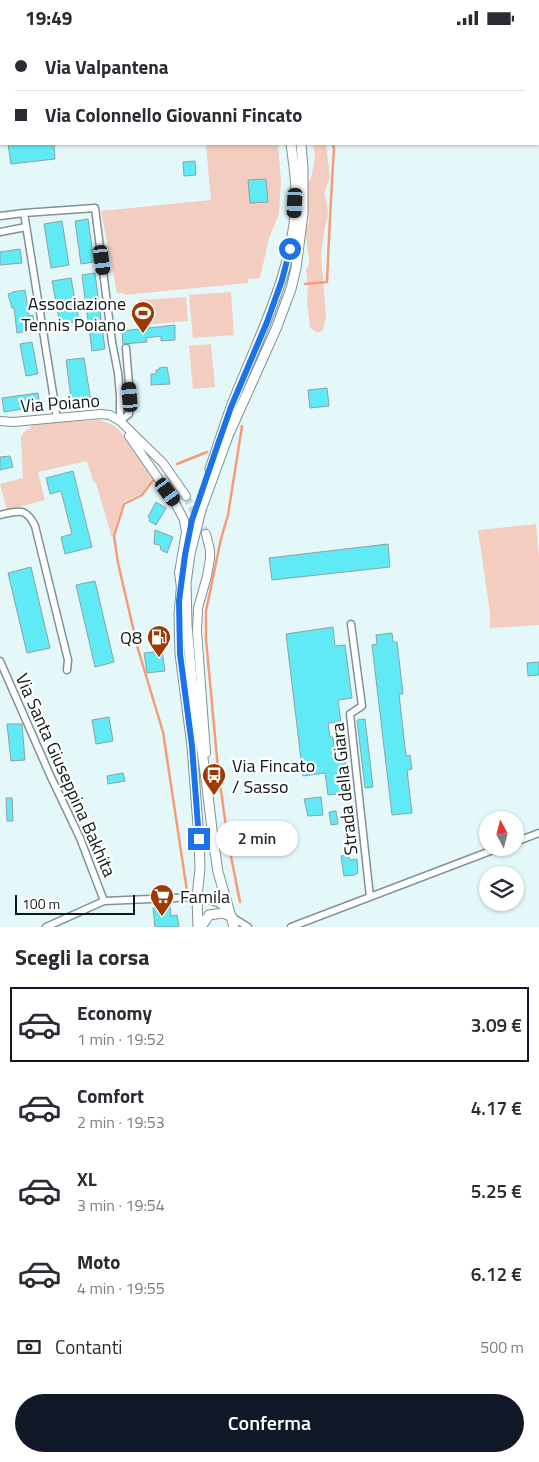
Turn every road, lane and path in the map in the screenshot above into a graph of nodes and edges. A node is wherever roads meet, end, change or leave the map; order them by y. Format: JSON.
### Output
{"nodes":[{"id":1,"x":291,"y":145,"type":"edge"},
{"id":2,"x":301,"y":145,"type":"edge"},
{"id":3,"x":24,"y":213,"type":"junction"},
{"id":4,"x":0,"y":216,"type":"edge"},
{"id":5,"x":26,"y":227,"type":"junction"},
{"id":6,"x":0,"y":232,"type":"edge"},
{"id":7,"x":126,"y":348,"type":"dead end"},
{"id":8,"x":57,"y":418,"type":"junction"},
{"id":9,"x":0,"y":421,"type":"edge"},
{"id":10,"x":120,"y":421,"type":"junction"},
{"id":11,"x":186,"y":496,"type":"tunnel mouth"},
{"id":12,"x":0,"y":515,"type":"edge"},
{"id":13,"x":206,"y":533,"type":"tunnel mouth"},
{"id":14,"x":181,"y":587,"type":"junction"},
{"id":15,"x":351,"y":624,"type":"dead end"},
{"id":16,"x":0,"y":661,"type":"edge"},
{"id":17,"x":67,"y":670,"type":"dead end"},
{"id":18,"x":207,"y":787,"type":"junction"},
{"id":19,"x":539,"y":833,"type":"edge"},
{"id":20,"x":524,"y":839,"type":"edge"},
{"id":21,"x":479,"y":855,"type":"edge"},
{"id":22,"x":197,"y":897,"type":"junction"},
{"id":23,"x":370,"y":897,"type":"junction"},
{"id":24,"x":104,"y":901,"type":"junction"},
{"id":25,"x":232,"y":917,"type":"junction"},
{"id":26,"x":46,"y":927,"type":"edge"},
{"id":27,"x":199,"y":927,"type":"edge"},
{"id":28,"x":234,"y":927,"type":"edge"},
{"id":29,"x":248,"y":927,"type":"edge"},
{"id":30,"x":291,"y":927,"type":"edge"}],
"edges":[{"from":1,"to":14,"type":"main road"},
{"from":2,"to":18,"type":"main road"},
{"from":3,"to":4,"type":"street"},
{"from":3,"to":5,"type":"street"},
{"from":3,"to":10,"type":"street"},
{"from":5,"to":6,"type":"street"},
{"from":5,"to":8,"type":"street"},
{"from":7,"to":10,"type":"street"},
{"from":8,"to":9,"type":"street","name":"Via Poiano"},
{"from":8,"to":10,"type":"street","name":"Via Poiano"},
{"from":10,"to":11,"type":"street","name":"Via Poiano"},
{"from":10,"to":14,"type":"street","name":"Via Poiano"},
{"from":12,"to":17,"type":"street"},
{"from":13,"to":18,"type":"street"},
{"from":14,"to":22,"type":"main road"},
{"from":15,"to":23,"type":"street","name":"Strada della Giara"},
{"from":16,"to":24,"type":"street","name":"Via Santa Giuseppina Bakhita"},
{"from":18,"to":25,"type":"main road"},
{"from":19,"to":20,"type":"street"},
{"from":21,"to":23,"type":"street"},
{"from":22,"to":24,"type":"street"},
{"from":22,"to":25,"type":"street"},
{"from":22,"to":27,"type":"main road"},
{"from":23,"to":30,"type":"street"},
{"from":24,"to":26,"type":"street"},
{"from":25,"to":27,"type":"main road"},
{"from":25,"to":28,"type":"main road"},
{"from":25,"to":29,"type":"street"}]}
